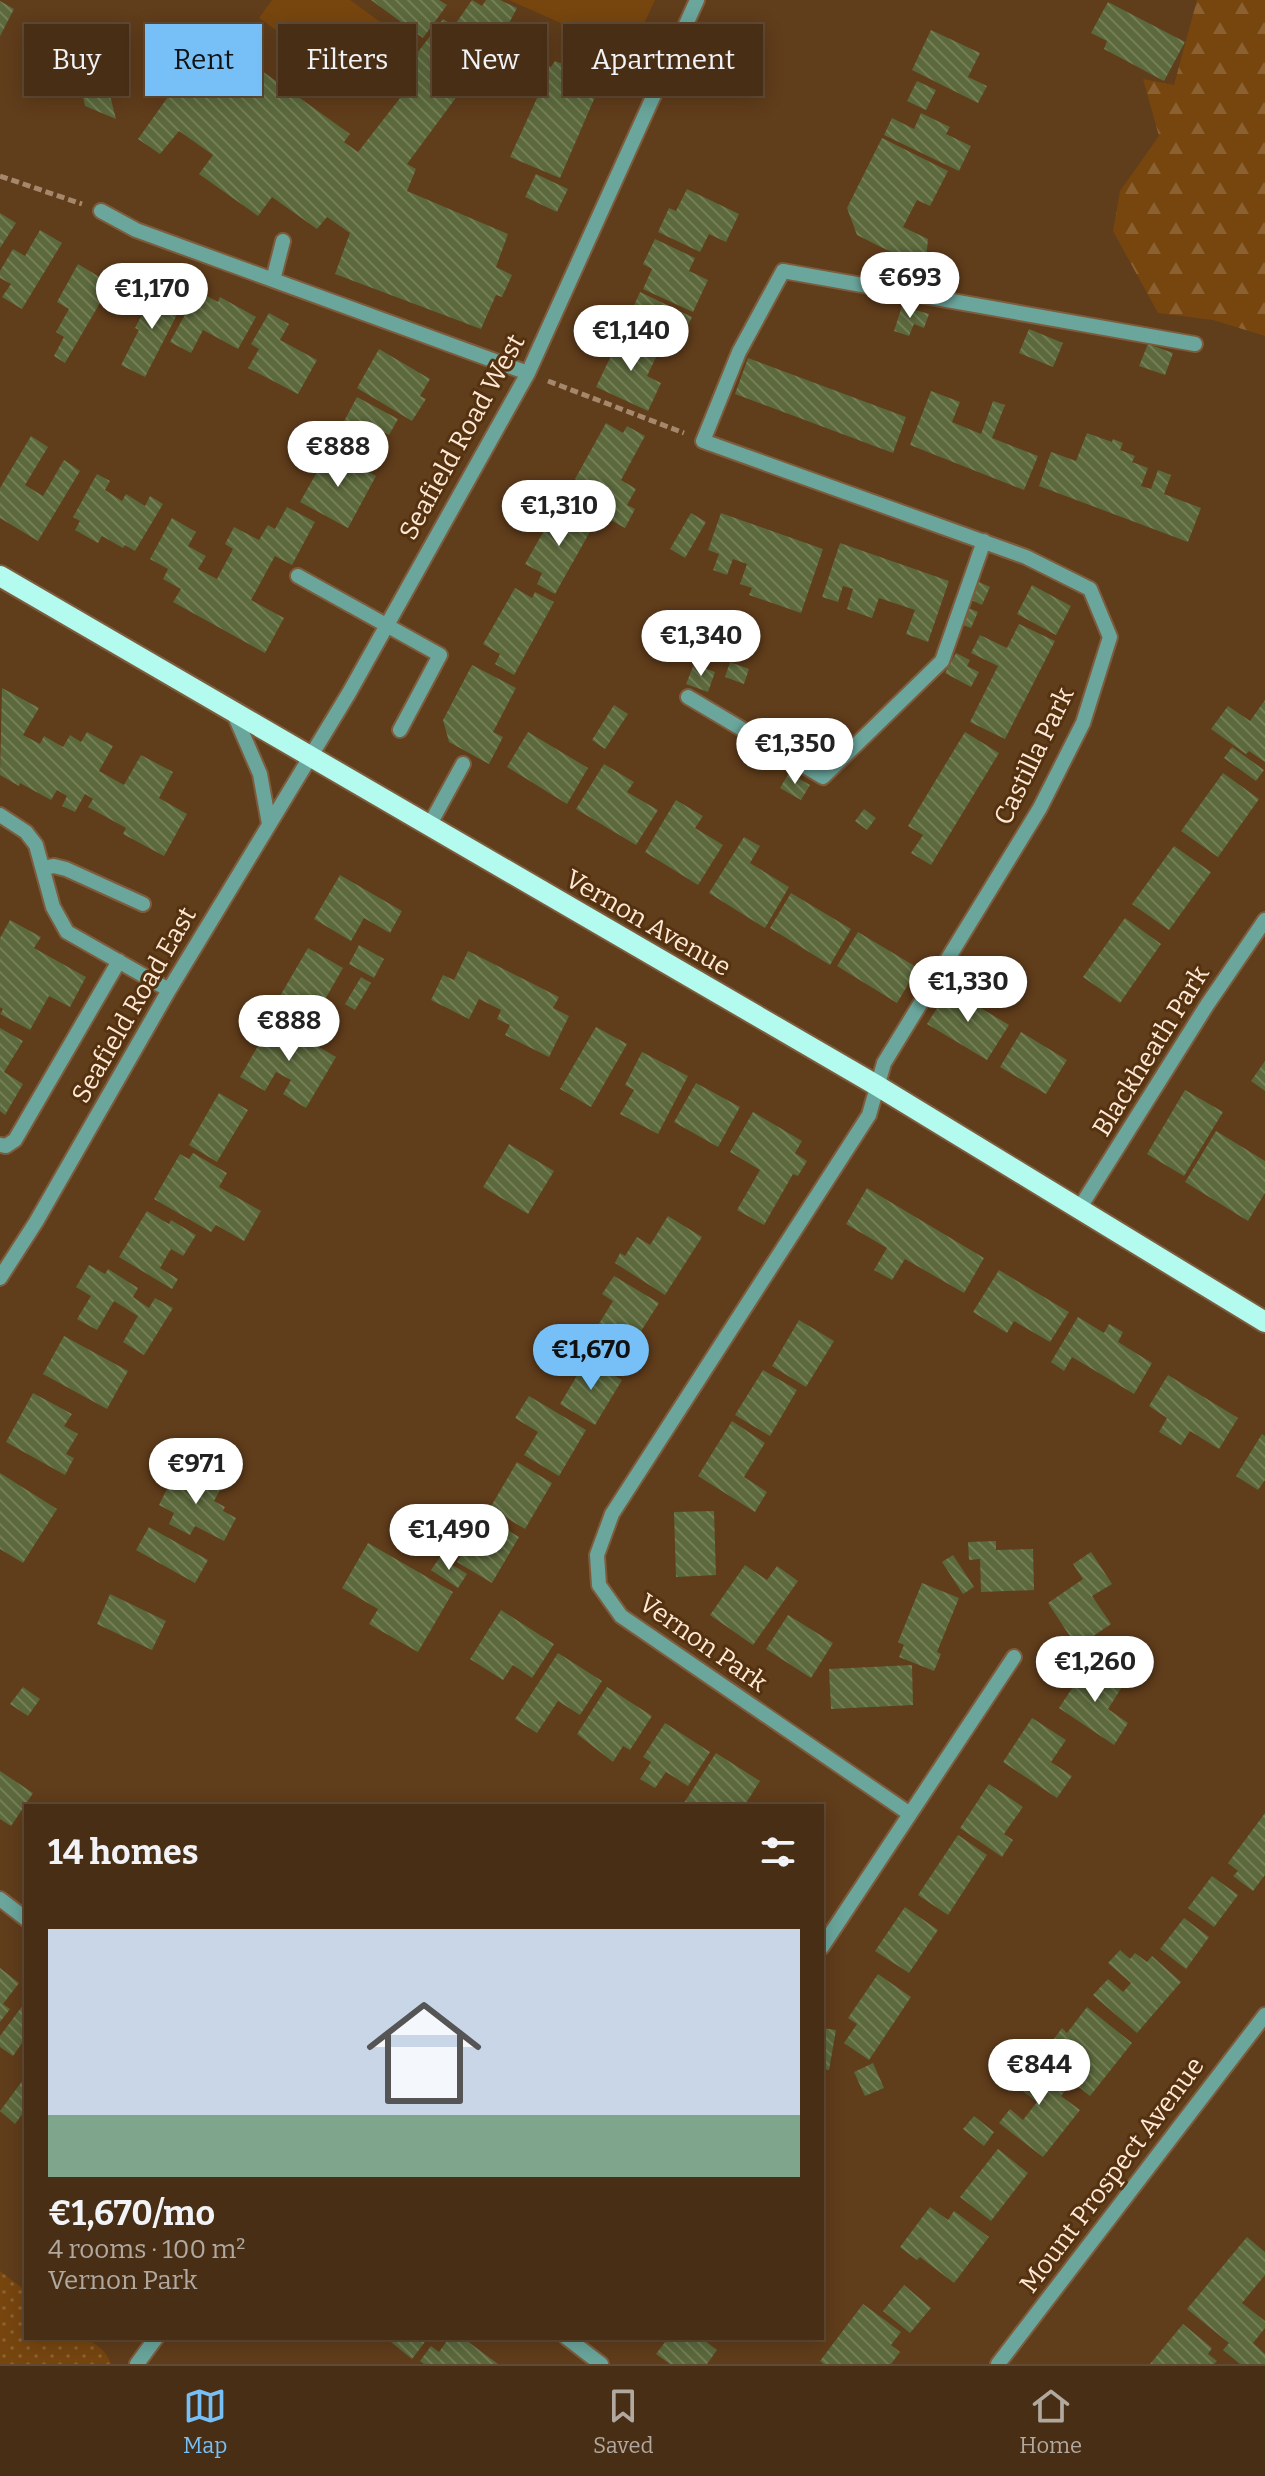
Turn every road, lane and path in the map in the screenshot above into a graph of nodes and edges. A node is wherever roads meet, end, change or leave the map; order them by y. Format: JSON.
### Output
{"nodes":[{"id":1,"x":697,"y":0,"type":"edge"},
{"id":2,"x":0,"y":176,"type":"edge"},
{"id":3,"x":101,"y":211,"type":"joint"},
{"id":4,"x":283,"y":241,"type":"dead end"},
{"id":5,"x":273,"y":280,"type":"junction"},
{"id":6,"x":1195,"y":344,"type":"dead end"},
{"id":7,"x":528,"y":373,"type":"junction"},
{"id":8,"x":703,"y":441,"type":"junction"},
{"id":9,"x":984,"y":541,"type":"junction"},
{"id":10,"x":0,"y":576,"type":"edge"},
{"id":11,"x":298,"y":576,"type":"dead end"},
{"id":12,"x":387,"y":625,"type":"junction"},
{"id":13,"x":688,"y":697,"type":"dead end"},
{"id":14,"x":234,"y":714,"type":"junction"},
{"id":15,"x":400,"y":730,"type":"dead end"},
{"id":16,"x":310,"y":757,"type":"junction"},
{"id":17,"x":463,"y":764,"type":"dead end"},
{"id":18,"x":0,"y":815,"type":"edge"},
{"id":19,"x":269,"y":824,"type":"junction"},
{"id":20,"x":429,"y":826,"type":"junction"},
{"id":21,"x":43,"y":868,"type":"junction"},
{"id":22,"x":143,"y":904,"type":"dead end"},
{"id":23,"x":1265,"y":920,"type":"edge"},
{"id":24,"x":119,"y":961,"type":"junction"},
{"id":25,"x":169,"y":990,"type":"junction"},
{"id":26,"x":876,"y":1085,"type":"junction"},
{"id":27,"x":0,"y":1145,"type":"edge"},
{"id":28,"x":1079,"y":1209,"type":"junction"},
{"id":29,"x":0,"y":1278,"type":"edge"},
{"id":30,"x":1265,"y":1322,"type":"edge"},
{"id":31,"x":1014,"y":1657,"type":"dead end"},
{"id":32,"x":910,"y":1814,"type":"junction"},
{"id":33,"x":0,"y":1899,"type":"edge"},
{"id":34,"x":24,"y":1917,"type":"edge"},
{"id":35,"x":824,"y":1944,"type":"edge"},
{"id":36,"x":1265,"y":2015,"type":"edge"},
{"id":37,"x":155,"y":2340,"type":"edge"},
{"id":38,"x":570,"y":2340,"type":"edge"},
{"id":39,"x":137,"y":2364,"type":"edge"},
{"id":40,"x":601,"y":2364,"type":"edge"},
{"id":41,"x":998,"y":2364,"type":"edge"}],
"edges":[{"from":1,"to":7,"type":"street","name":"Seafield Road West"},
{"from":2,"to":3,"type":"path"},
{"from":3,"to":5,"type":"street"},
{"from":4,"to":5,"type":"street"},
{"from":5,"to":7,"type":"street"},
{"from":6,"to":8,"type":"street"},
{"from":7,"to":8,"type":"path"},
{"from":7,"to":12,"type":"street","name":"Seafield Road West"},
{"from":8,"to":9,"type":"street","name":"Castilla Park"},
{"from":9,"to":13,"type":"street"},
{"from":9,"to":26,"type":"street","name":"Castilla Park"},
{"from":10,"to":14,"type":"main road","name":"Vernon Avenue"},
{"from":11,"to":12,"type":"street"},
{"from":12,"to":15,"type":"street"},
{"from":12,"to":16,"type":"street","name":"Seafield Road West"},
{"from":14,"to":16,"type":"main road","name":"Vernon Avenue"},
{"from":14,"to":19,"type":"street"},
{"from":16,"to":19,"type":"street","name":"Seafield Road East"},
{"from":16,"to":20,"type":"main road","name":"Vernon Avenue"},
{"from":17,"to":20,"type":"street"},
{"from":18,"to":21,"type":"street"},
{"from":19,"to":25,"type":"street","name":"Seafield Road East"},
{"from":20,"to":26,"type":"main road","name":"Vernon Avenue"},
{"from":21,"to":22,"type":"street"},
{"from":21,"to":24,"type":"street"},
{"from":23,"to":28,"type":"street","name":"Blackheath Park"},
{"from":24,"to":25,"type":"street"},
{"from":24,"to":27,"type":"street"},
{"from":25,"to":29,"type":"street","name":"Seafield Road East"},
{"from":26,"to":28,"type":"main road","name":"Vernon Avenue"},
{"from":26,"to":32,"type":"street","name":"Vernon Park"},
{"from":28,"to":30,"type":"main road","name":"Vernon Avenue"},
{"from":31,"to":32,"type":"street"},
{"from":32,"to":35,"type":"street"},
{"from":33,"to":34,"type":"street"},
{"from":36,"to":41,"type":"street","name":"Mount Prospect Avenue"},
{"from":37,"to":39,"type":"street"},
{"from":38,"to":40,"type":"street"}]}
